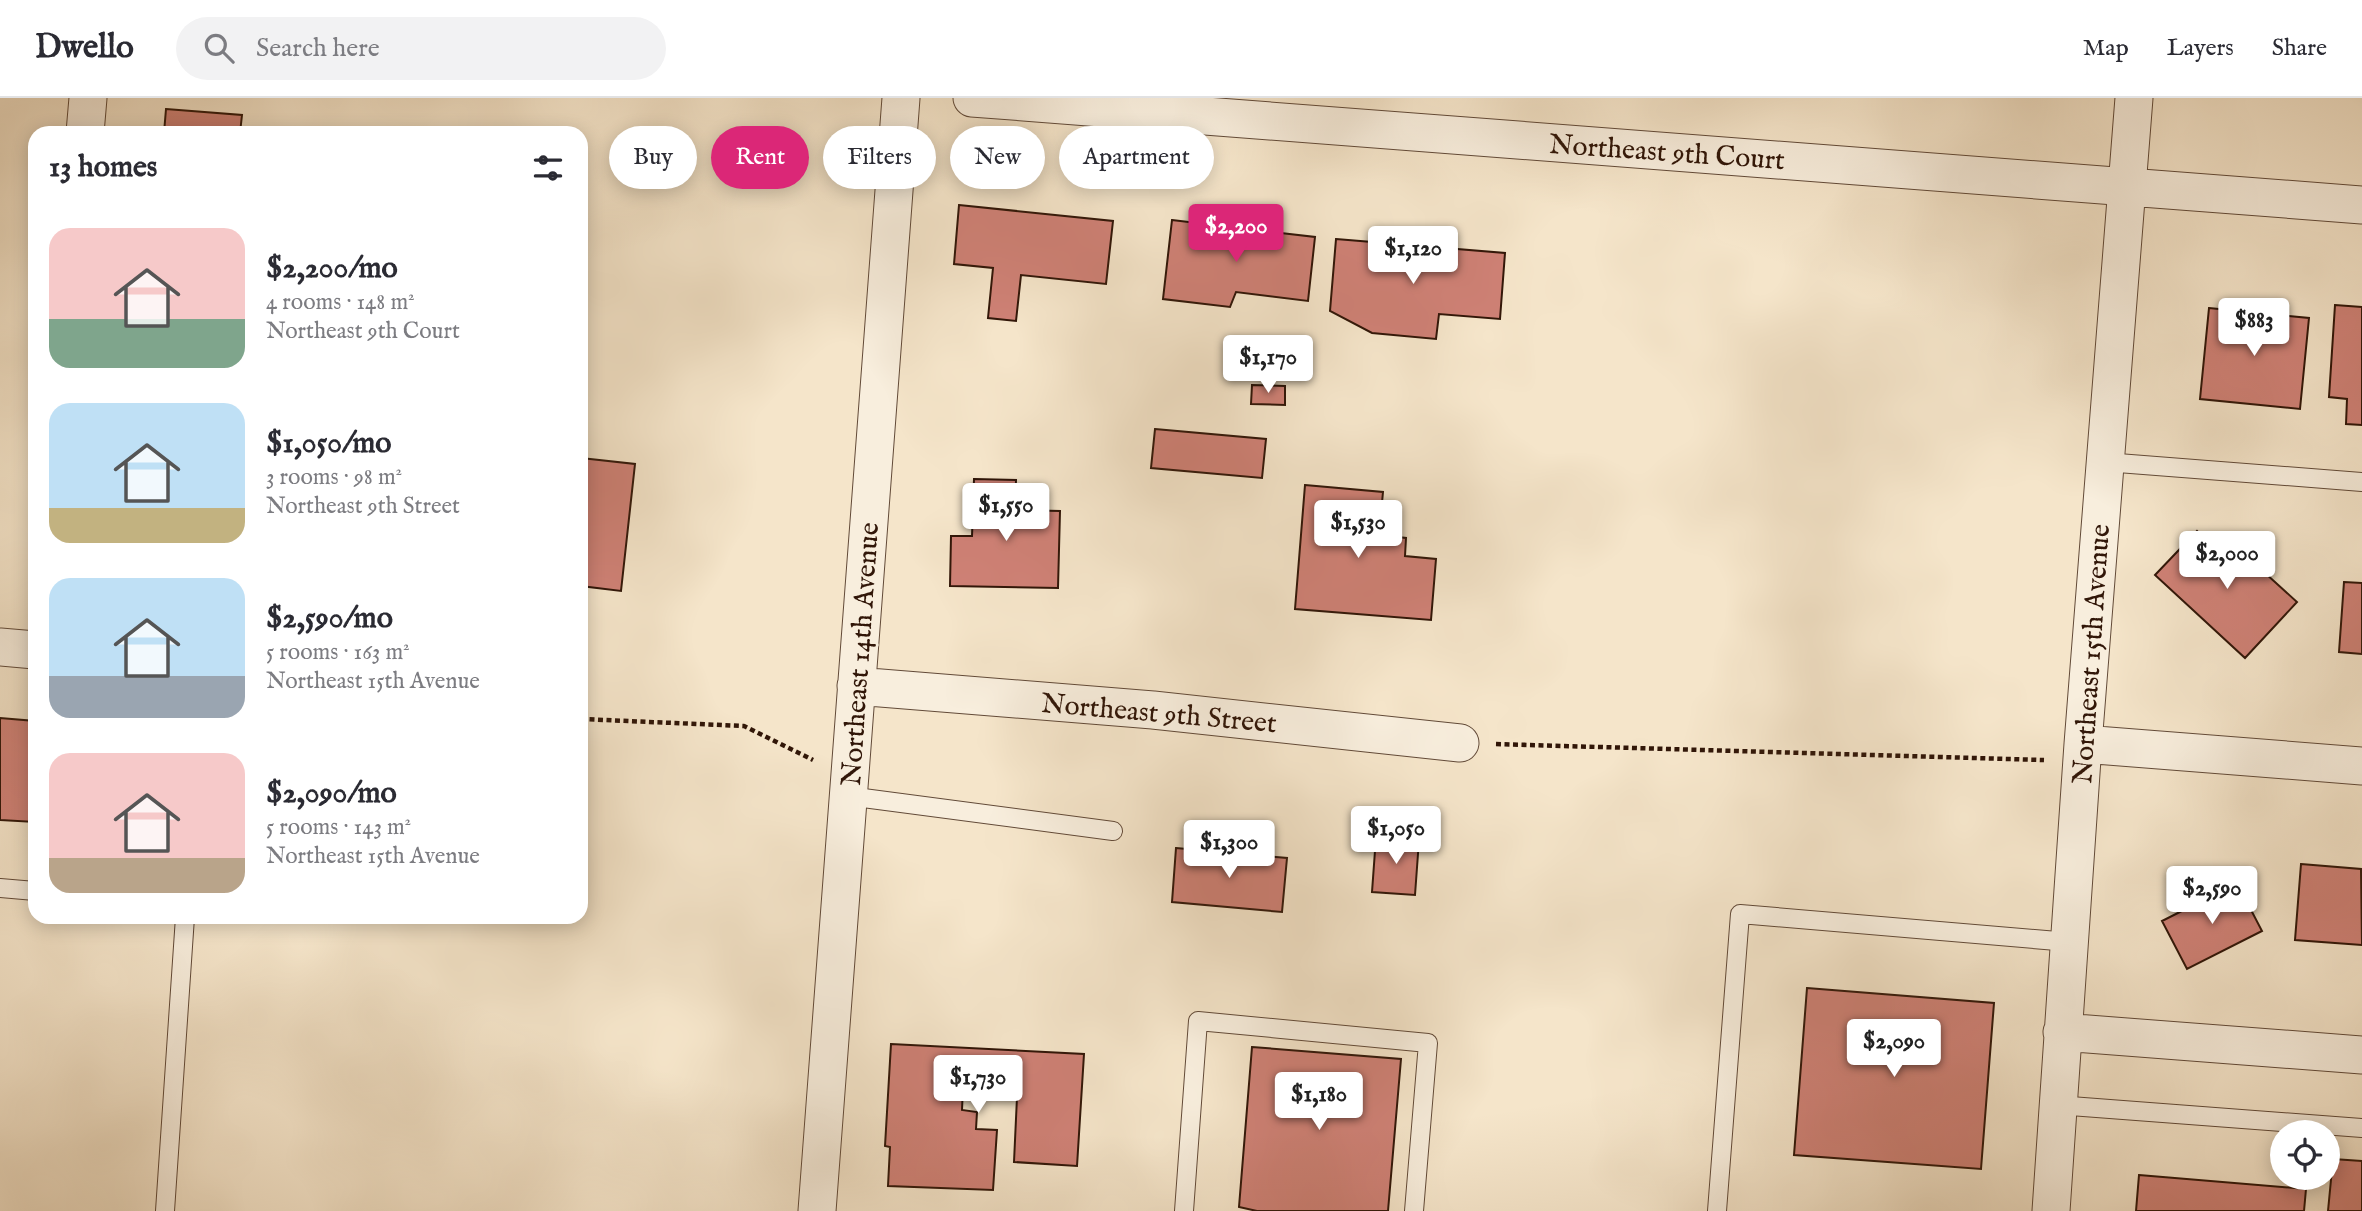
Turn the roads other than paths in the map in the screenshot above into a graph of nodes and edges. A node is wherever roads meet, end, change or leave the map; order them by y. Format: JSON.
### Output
{"nodes":[{"id":1,"x":88,"y":98,"type":"edge"},
{"id":2,"x":901,"y":98,"type":"edge"},
{"id":3,"x":972,"y":98,"type":"edge"},
{"id":4,"x":2134,"y":98,"type":"edge"},
{"id":5,"x":86,"y":126,"type":"edge"},
{"id":6,"x":2127,"y":186,"type":"junction"},
{"id":7,"x":2362,"y":205,"type":"edge"},
{"id":8,"x":2105,"y":462,"type":"junction"},
{"id":9,"x":2362,"y":482,"type":"edge"},
{"id":10,"x":0,"y":647,"type":"edge"},
{"id":11,"x":28,"y":649,"type":"edge"},
{"id":12,"x":856,"y":686,"type":"junction"},
{"id":13,"x":1460,"y":743,"type":"road end"},
{"id":14,"x":2082,"y":753,"type":"junction"},
{"id":15,"x":2362,"y":766,"type":"edge"},
{"id":16,"x":849,"y":787,"type":"junction"},
{"id":17,"x":1113,"y":831,"type":"dead end"},
{"id":18,"x":0,"y":888,"type":"edge"},
{"id":19,"x":28,"y":890,"type":"edge"},
{"id":20,"x":184,"y":924,"type":"edge"},
{"id":21,"x":2069,"y":942,"type":"junction"},
{"id":22,"x":2062,"y":1032,"type":"junction"},
{"id":23,"x":2362,"y":1055,"type":"edge"},
{"id":24,"x":2057,"y":1105,"type":"junction"},
{"id":25,"x":2362,"y":1128,"type":"edge"},
{"id":26,"x":164,"y":1211,"type":"edge"},
{"id":27,"x":817,"y":1211,"type":"edge"},
{"id":28,"x":1184,"y":1211,"type":"edge"},
{"id":29,"x":1414,"y":1211,"type":"edge"},
{"id":30,"x":1717,"y":1211,"type":"edge"},
{"id":31,"x":2050,"y":1211,"type":"edge"}],
"edges":[{"from":1,"to":5,"type":"street"},
{"from":2,"to":12,"type":"street","name":"Northeast 14th Avenue"},
{"from":3,"to":6,"type":"street","name":"Northeast 9th Court"},
{"from":4,"to":6,"type":"street","name":"Northeast 15th Avenue"},
{"from":6,"to":7,"type":"street","name":"Northeast 9th Court"},
{"from":6,"to":8,"type":"street","name":"Northeast 15th Avenue"},
{"from":8,"to":9,"type":"lane"},
{"from":8,"to":14,"type":"street","name":"Northeast 15th Avenue"},
{"from":10,"to":11,"type":"street"},
{"from":12,"to":13,"type":"street","name":"Northeast 9th Street"},
{"from":12,"to":16,"type":"street","name":"Northeast 14th Avenue"},
{"from":14,"to":15,"type":"street"},
{"from":14,"to":21,"type":"street","name":"Northeast 15th Avenue"},
{"from":16,"to":17,"type":"lane"},
{"from":16,"to":27,"type":"street","name":"Northeast 14th Avenue"},
{"from":18,"to":19,"type":"lane"},
{"from":20,"to":26,"type":"lane"},
{"from":21,"to":22,"type":"street","name":"Northeast 15th Avenue"},
{"from":21,"to":30,"type":"lane"},
{"from":22,"to":23,"type":"street"},
{"from":22,"to":24,"type":"street","name":"Northeast 15th Avenue"},
{"from":24,"to":25,"type":"lane"},
{"from":24,"to":31,"type":"street","name":"Northeast 15th Avenue"},
{"from":28,"to":29,"type":"lane"}]}
